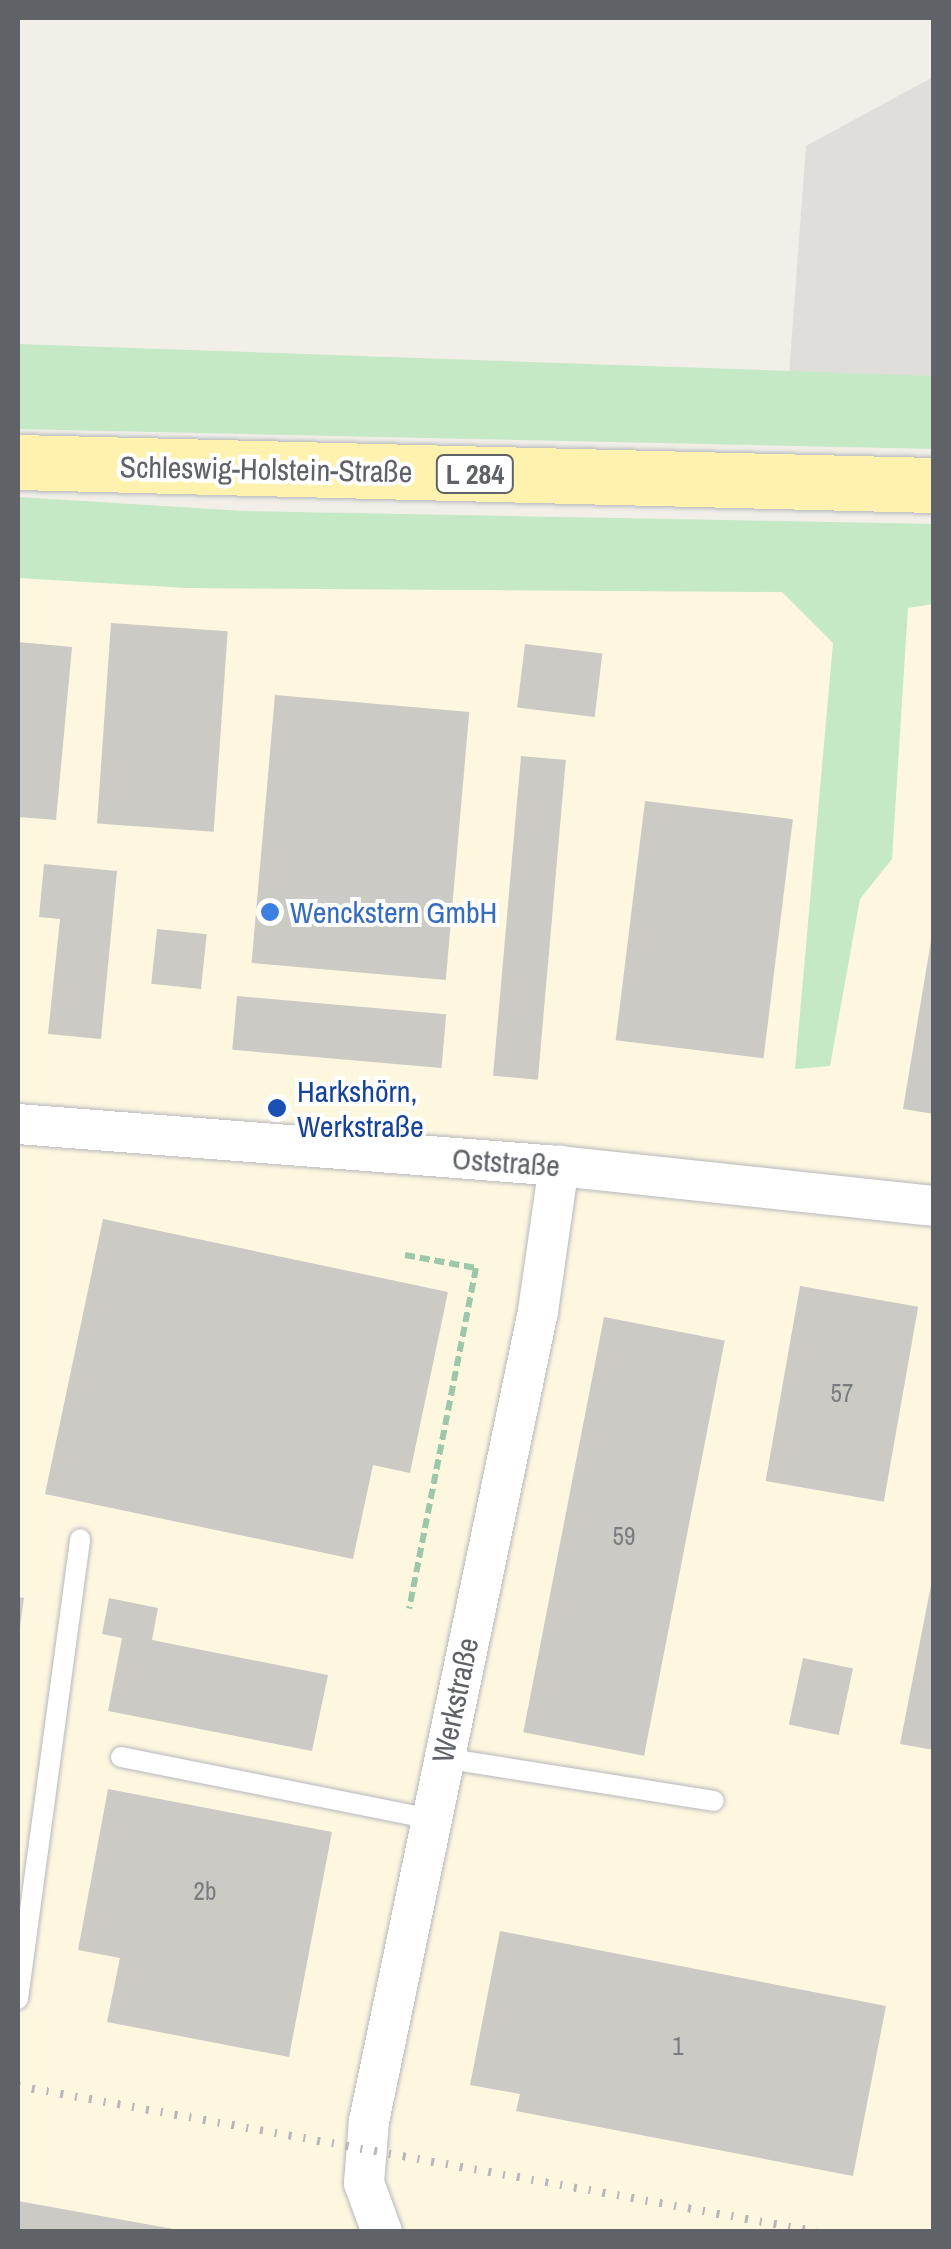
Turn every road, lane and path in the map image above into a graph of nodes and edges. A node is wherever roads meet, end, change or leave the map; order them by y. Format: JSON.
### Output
{"nodes":[{"id":1,"x":18,"y":462,"type":"edge"},
{"id":2,"x":934,"y":484,"type":"edge"},
{"id":3,"x":18,"y":1124,"type":"edge"},
{"id":4,"x":559,"y":1166,"type":"junction"},
{"id":5,"x":934,"y":1206,"type":"edge"},
{"id":6,"x":405,"y":1254,"type":"dead end"},
{"id":7,"x":80,"y":1539,"type":"dead end"},
{"id":8,"x":409,"y":1608,"type":"dead end"},
{"id":9,"x":121,"y":1757,"type":"dead end"},
{"id":10,"x":442,"y":1758,"type":"junction"},
{"id":11,"x":714,"y":1801,"type":"dead end"},
{"id":12,"x":430,"y":1819,"type":"junction"},
{"id":13,"x":18,"y":2000,"type":"edge"},
{"id":14,"x":382,"y":2232,"type":"edge"}],
"edges":[{"from":1,"to":2,"type":"main road","name":"Schleswig-Holstein-Straße","number":"L 284"},
{"from":3,"to":4,"type":"street","name":"Oststraße"},
{"from":4,"to":5,"type":"street","name":"Oststraße"},
{"from":4,"to":10,"type":"street","name":"Werkstraße"},
{"from":6,"to":8,"type":"path"},
{"from":7,"to":13,"type":"lane"},
{"from":9,"to":12,"type":"lane"},
{"from":10,"to":11,"type":"lane"},
{"from":10,"to":12,"type":"street","name":"Werkstraße"},
{"from":12,"to":14,"type":"street","name":"Werkstraße"}]}
